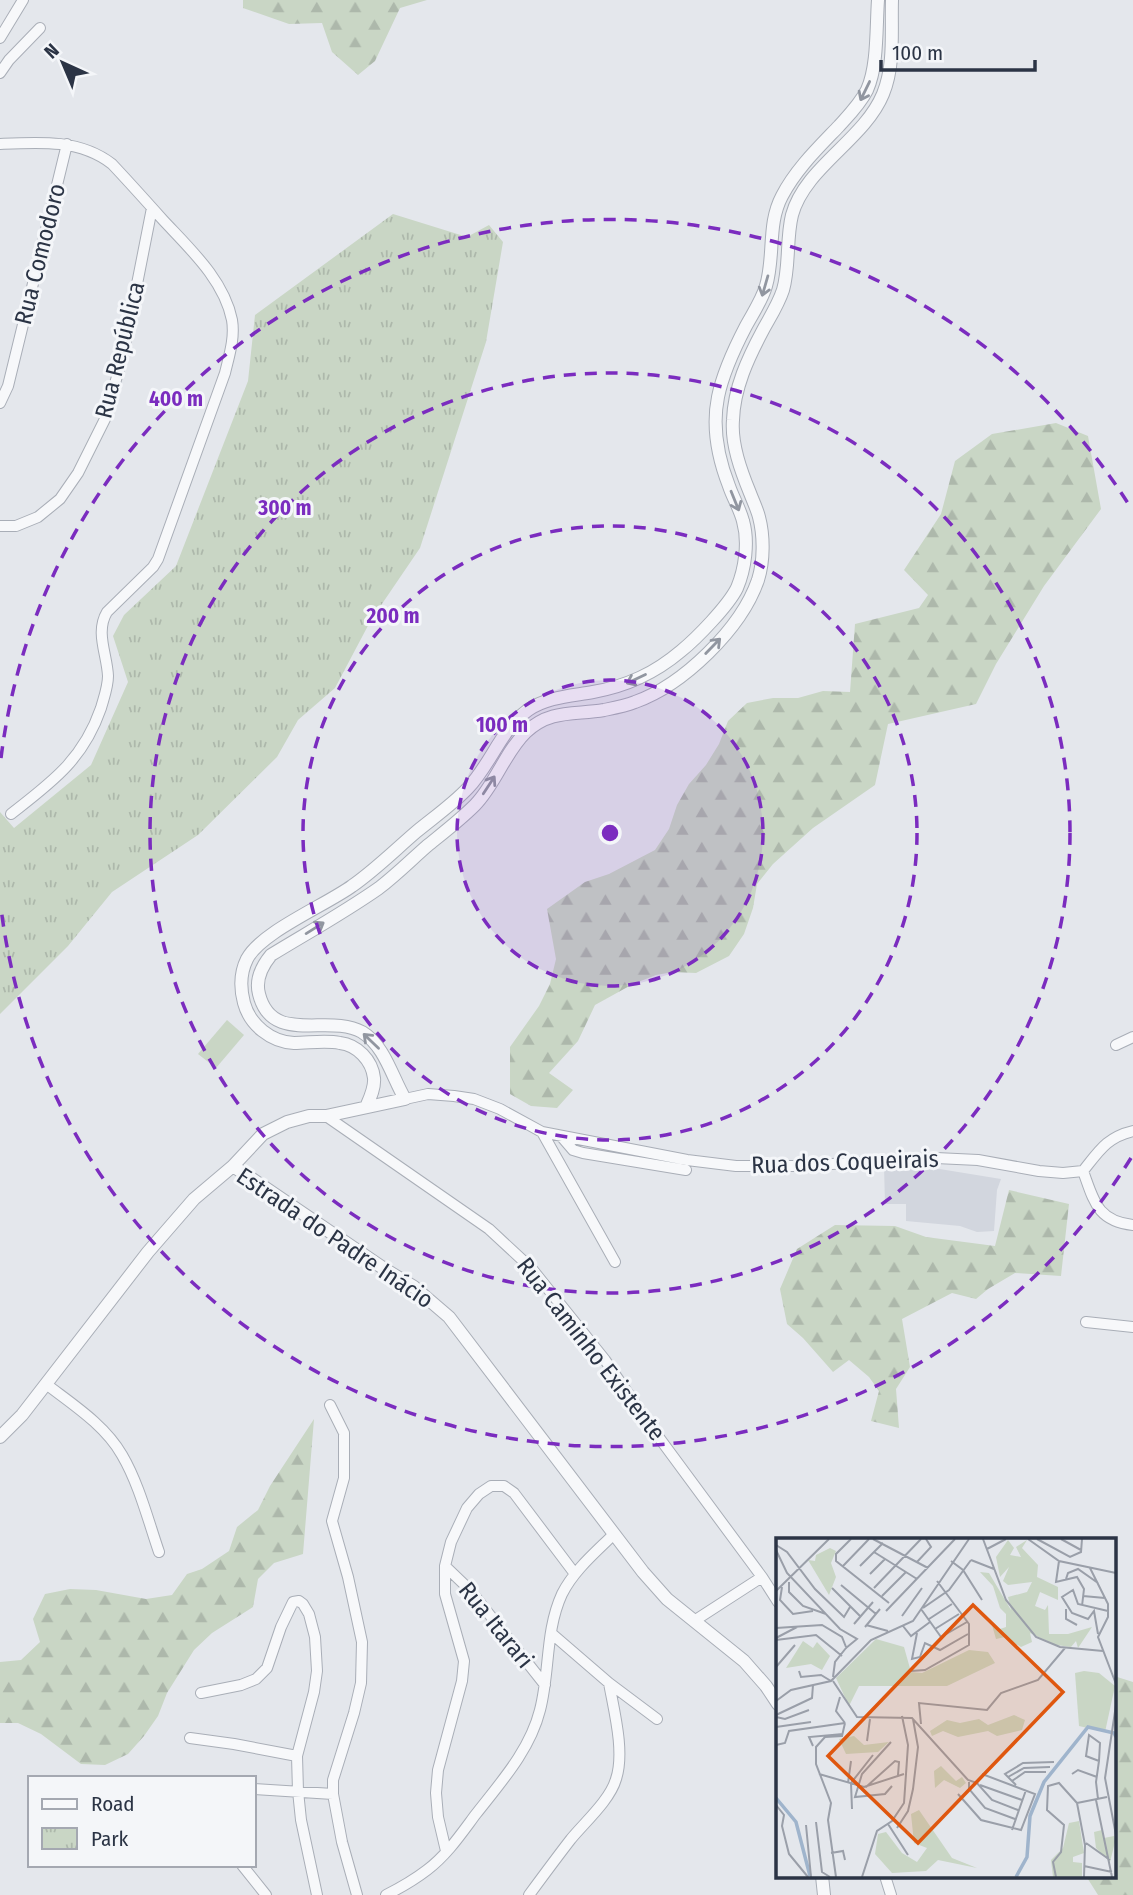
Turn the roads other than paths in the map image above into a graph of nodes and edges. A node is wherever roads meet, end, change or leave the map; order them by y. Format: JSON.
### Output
{"nodes":[{"id":1,"x":23,"y":0,"type":"edge"},
{"id":2,"x":878,"y":0,"type":"edge"},
{"id":3,"x":892,"y":0,"type":"edge"},
{"id":4,"x":40,"y":28,"type":"dead end"},
{"id":5,"x":0,"y":38,"type":"edge"},
{"id":6,"x":0,"y":73,"type":"edge"},
{"id":7,"x":0,"y":144,"type":"edge"},
{"id":8,"x":67,"y":144,"type":"junction"},
{"id":9,"x":152,"y":208,"type":"junction"},
{"id":10,"x":0,"y":402,"type":"edge"},
{"id":11,"x":732,"y":422,"type":"junction"},
{"id":12,"x":715,"y":423,"type":"junction"},
{"id":13,"x":0,"y":526,"type":"edge"},
{"id":14,"x":736,"y":590,"type":"junction"},
{"id":15,"x":750,"y":597,"type":"junction"},
{"id":16,"x":447,"y":806,"type":"junction"},
{"id":17,"x":11,"y":814,"type":"dead end"},
{"id":18,"x":459,"y":819,"type":"junction"},
{"id":19,"x":269,"y":1014,"type":"junction"},
{"id":20,"x":257,"y":1026,"type":"junction"},
{"id":21,"x":1133,"y":1037,"type":"edge"},
{"id":22,"x":1116,"y":1045,"type":"dead end"},
{"id":23,"x":396,"y":1083,"type":"junction"},
{"id":24,"x":373,"y":1088,"type":"junction"},
{"id":25,"x":405,"y":1099,"type":"junction"},
{"id":26,"x":366,"y":1107,"type":"junction"},
{"id":27,"x":326,"y":1116,"type":"junction"},
{"id":28,"x":1133,"y":1131,"type":"edge"},
{"id":29,"x":542,"y":1132,"type":"junction"},
{"id":30,"x":561,"y":1136,"type":"junction"},
{"id":31,"x":233,"y":1166,"type":"junction"},
{"id":32,"x":686,"y":1170,"type":"dead end"},
{"id":33,"x":1083,"y":1171,"type":"junction"},
{"id":34,"x":1133,"y":1225,"type":"edge"},
{"id":35,"x":615,"y":1262,"type":"dead end"},
{"id":36,"x":1086,"y":1322,"type":"dead end"},
{"id":37,"x":1133,"y":1327,"type":"edge"},
{"id":38,"x":46,"y":1384,"type":"junction"},
{"id":39,"x":330,"y":1405,"type":"dead end"},
{"id":40,"x":0,"y":1437,"type":"edge"},
{"id":41,"x":614,"y":1534,"type":"junction"},
{"id":42,"x":159,"y":1552,"type":"dead end"},
{"id":43,"x":445,"y":1566,"type":"junction"},
{"id":44,"x":575,"y":1574,"type":"junction"},
{"id":45,"x":762,"y":1577,"type":"junction"},
{"id":46,"x":776,"y":1599,"type":"edge"},
{"id":47,"x":694,"y":1621,"type":"junction"},
{"id":48,"x":551,"y":1633,"type":"junction"},
{"id":49,"x":609,"y":1683,"type":"junction"},
{"id":50,"x":545,"y":1685,"type":"junction"},
{"id":51,"x":201,"y":1693,"type":"dead end"},
{"id":52,"x":776,"y":1701,"type":"edge"},
{"id":53,"x":657,"y":1719,"type":"dead end"},
{"id":54,"x":190,"y":1738,"type":"dead end"},
{"id":55,"x":298,"y":1756,"type":"junction"},
{"id":56,"x":256,"y":1789,"type":"edge"},
{"id":57,"x":298,"y":1791,"type":"junction"},
{"id":58,"x":333,"y":1794,"type":"junction"},
{"id":59,"x":446,"y":1852,"type":"junction"},
{"id":60,"x":244,"y":1867,"type":"edge"},
{"id":61,"x":886,"y":1878,"type":"edge"},
{"id":62,"x":266,"y":1895,"type":"edge"},
{"id":63,"x":317,"y":1895,"type":"edge"},
{"id":64,"x":357,"y":1895,"type":"edge"},
{"id":65,"x":386,"y":1895,"type":"edge"},
{"id":66,"x":529,"y":1895,"type":"edge"},
{"id":67,"x":891,"y":1895,"type":"edge"}],
"edges":[{"from":1,"to":5,"type":"street"},
{"from":2,"to":12,"type":"street","one_way":true},
{"from":3,"to":11,"type":"street"},
{"from":4,"to":6,"type":"street"},
{"from":7,"to":8,"type":"street"},
{"from":8,"to":9,"type":"street"},
{"from":8,"to":10,"type":"street","name":"Rua Comodoro"},
{"from":9,"to":13,"type":"street","name":"Rua República"},
{"from":9,"to":17,"type":"street"},
{"from":11,"to":12,"type":"street"},
{"from":11,"to":15,"type":"street"},
{"from":12,"to":14,"type":"street","one_way":true},
{"from":14,"to":15,"type":"street"},
{"from":14,"to":16,"type":"street","one_way":true},
{"from":18,"to":15,"type":"street","one_way":true},
{"from":16,"to":18,"type":"street"},
{"from":16,"to":20,"type":"street"},
{"from":19,"to":18,"type":"street","one_way":true},
{"from":19,"to":20,"type":"street"},
{"from":23,"to":19,"type":"street","one_way":true},
{"from":20,"to":24,"type":"street"},
{"from":21,"to":22,"type":"street"},
{"from":23,"to":24,"type":"street"},
{"from":23,"to":25,"type":"street"},
{"from":24,"to":26,"type":"street"},
{"from":25,"to":26,"type":"street"},
{"from":25,"to":29,"type":"street","name":"Rua dos Coqueirais"},
{"from":26,"to":27,"type":"street"},
{"from":27,"to":31,"type":"street"},
{"from":27,"to":45,"type":"street","name":"Rua Caminho Existente"},
{"from":28,"to":33,"type":"street"},
{"from":29,"to":30,"type":"street","name":"Rua dos Coqueirais"},
{"from":29,"to":35,"type":"street"},
{"from":30,"to":32,"type":"street"},
{"from":30,"to":33,"type":"street","name":"Rua dos Coqueirais"},
{"from":31,"to":38,"type":"street","name":"Estrada do Padre Inácio"},
{"from":31,"to":41,"type":"street","name":"Estrada do Padre Inácio"},
{"from":33,"to":34,"type":"street"},
{"from":36,"to":37,"type":"street"},
{"from":38,"to":40,"type":"street","name":"Estrada do Padre Inácio"},
{"from":38,"to":42,"type":"street"},
{"from":39,"to":58,"type":"street"},
{"from":41,"to":44,"type":"street"},
{"from":41,"to":47,"type":"street","name":"Estrada do Padre Inácio"},
{"from":43,"to":44,"type":"street"},
{"from":43,"to":50,"type":"street","name":"Rua Itarari"},
{"from":43,"to":59,"type":"street"},
{"from":44,"to":48,"type":"street"},
{"from":45,"to":46,"type":"street","name":"Rua Caminho Existente"},
{"from":45,"to":47,"type":"street"},
{"from":47,"to":52,"type":"street","name":"Estrada do Padre Inácio"},
{"from":48,"to":49,"type":"street"},
{"from":48,"to":50,"type":"street"},
{"from":49,"to":53,"type":"street"},
{"from":49,"to":66,"type":"street"},
{"from":50,"to":59,"type":"street"},
{"from":51,"to":55,"type":"street"},
{"from":54,"to":55,"type":"street"},
{"from":55,"to":57,"type":"street"},
{"from":56,"to":57,"type":"street"},
{"from":57,"to":58,"type":"street"},
{"from":57,"to":63,"type":"street"},
{"from":58,"to":64,"type":"street"},
{"from":59,"to":65,"type":"street"},
{"from":60,"to":62,"type":"street"},
{"from":61,"to":67,"type":"street"}]}
